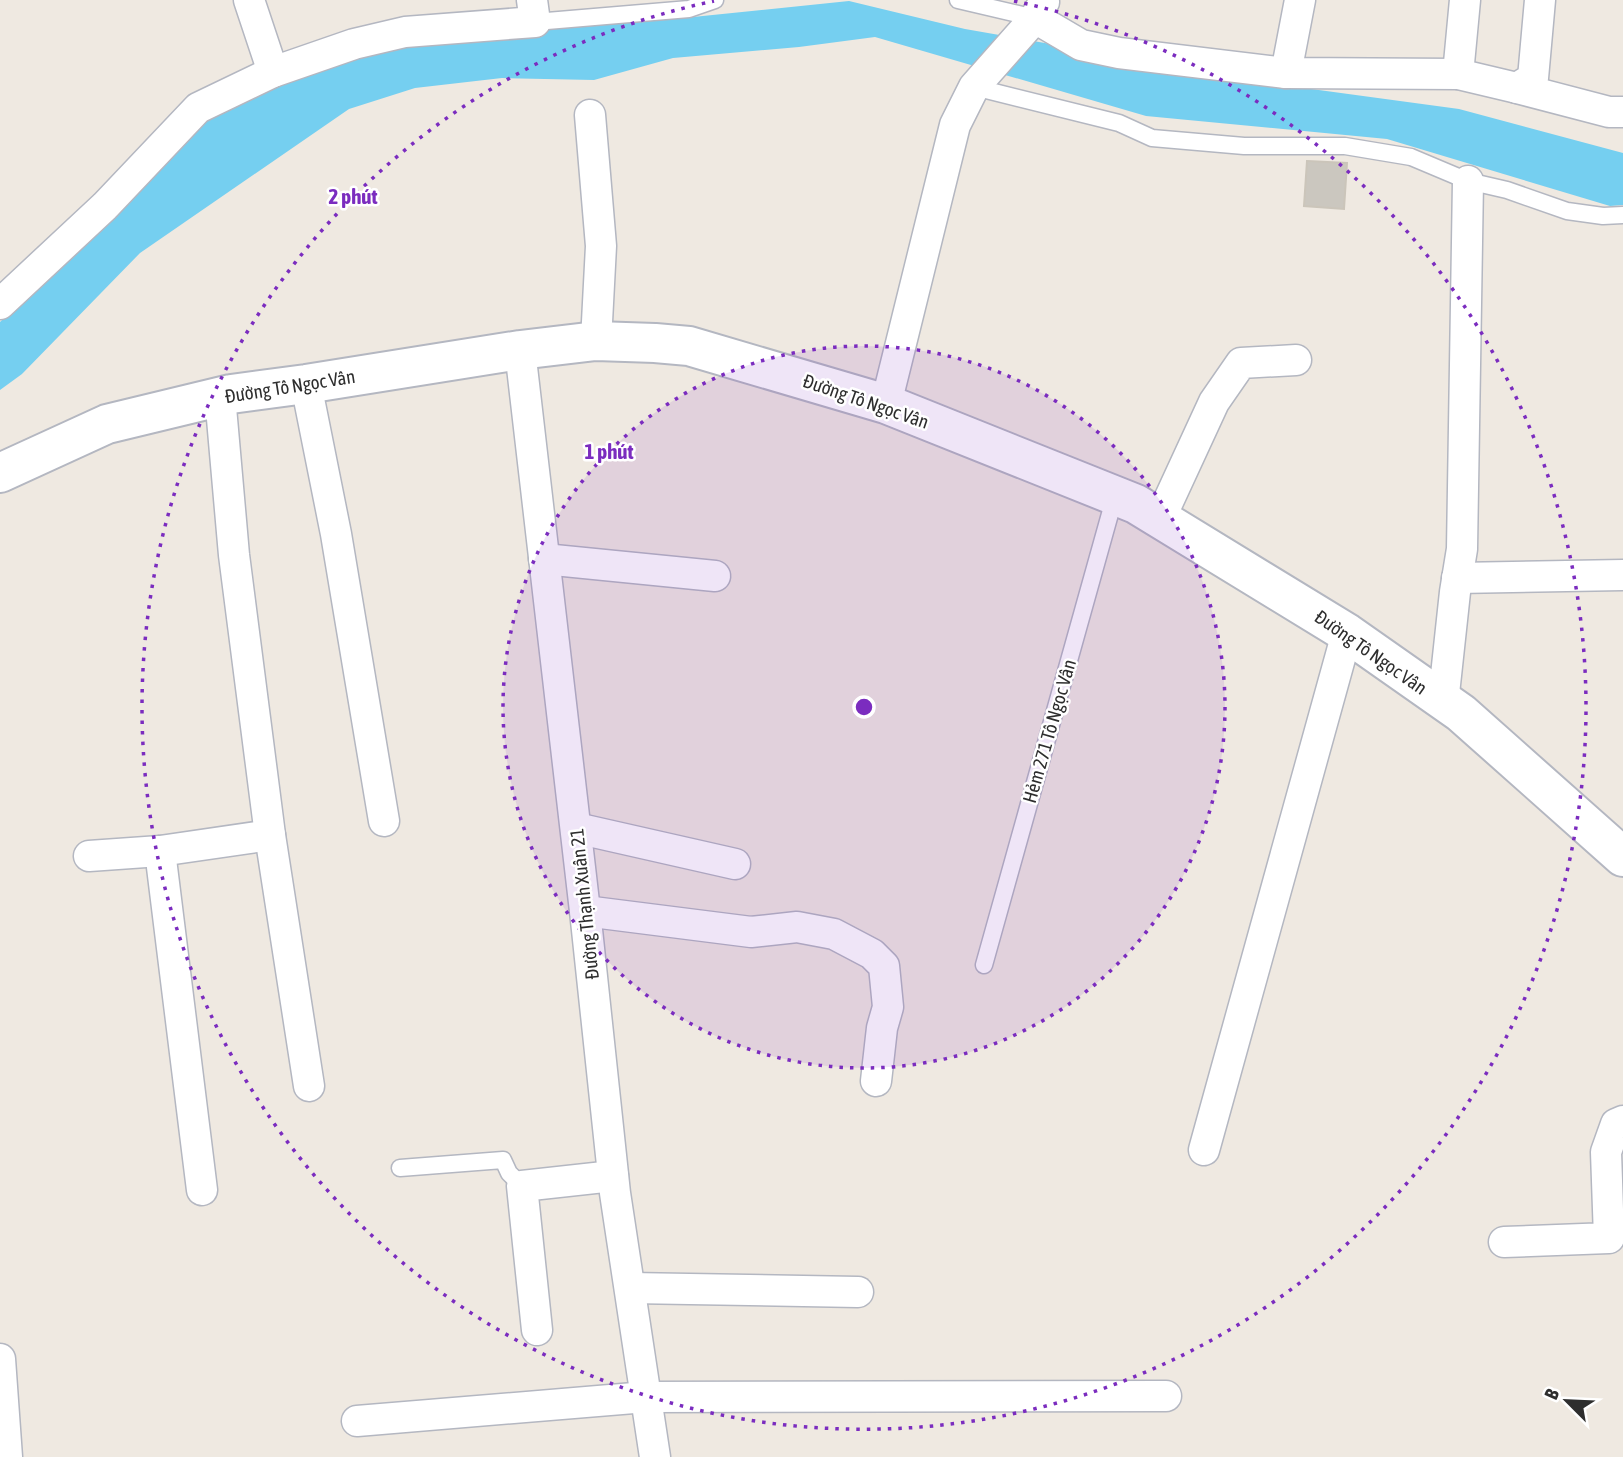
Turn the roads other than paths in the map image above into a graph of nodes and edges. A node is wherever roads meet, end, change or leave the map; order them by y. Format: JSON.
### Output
{"nodes":[{"id":1,"x":249,"y":0,"type":"edge"},
{"id":2,"x":715,"y":0,"type":"edge"},
{"id":3,"x":958,"y":0,"type":"edge"},
{"id":4,"x":1300,"y":0,"type":"edge"},
{"id":5,"x":1465,"y":0,"type":"edge"},
{"id":6,"x":1540,"y":0,"type":"edge"},
{"id":7,"x":534,"y":11,"type":"edge"},
{"id":8,"x":1034,"y":17,"type":"edge"},
{"id":9,"x":273,"y":72,"type":"junction"},
{"id":10,"x":1286,"y":73,"type":"junction"},
{"id":11,"x":1458,"y":74,"type":"junction"},
{"id":12,"x":974,"y":88,"type":"junction"},
{"id":13,"x":1517,"y":88,"type":"junction"},
{"id":14,"x":1623,"y":112,"type":"edge"},
{"id":15,"x":590,"y":115,"type":"dead end"},
{"id":16,"x":1468,"y":181,"type":"junction"},
{"id":17,"x":1623,"y":215,"type":"edge"},
{"id":18,"x":0,"y":304,"type":"edge"},
{"id":19,"x":597,"y":341,"type":"junction"},
{"id":20,"x":520,"y":350,"type":"junction"},
{"id":21,"x":1296,"y":360,"type":"dead end"},
{"id":22,"x":306,"y":384,"type":"junction"},
{"id":23,"x":220,"y":396,"type":"junction"},
{"id":24,"x":886,"y":404,"type":"junction"},
{"id":25,"x":0,"y":473,"type":"edge"},
{"id":26,"x":1115,"y":496,"type":"junction"},
{"id":27,"x":1160,"y":519,"type":"junction"},
{"id":28,"x":544,"y":559,"type":"junction"},
{"id":29,"x":1623,"y":575,"type":"edge"},
{"id":30,"x":715,"y":576,"type":"dead end"},
{"id":31,"x":1457,"y":578,"type":"junction"},
{"id":32,"x":1347,"y":633,"type":"junction"},
{"id":33,"x":1443,"y":703,"type":"junction"},
{"id":34,"x":384,"y":821,"type":"dead end"},
{"id":35,"x":576,"y":828,"type":"junction"},
{"id":36,"x":270,"y":835,"type":"junction"},
{"id":37,"x":160,"y":851,"type":"junction"},
{"id":38,"x":89,"y":856,"type":"dead end"},
{"id":39,"x":1623,"y":857,"type":"edge"},
{"id":40,"x":735,"y":864,"type":"dead end"},
{"id":41,"x":585,"y":911,"type":"junction"},
{"id":42,"x":984,"y":965,"type":"dead end"},
{"id":43,"x":876,"y":1081,"type":"dead end"},
{"id":44,"x":309,"y":1086,"type":"dead end"},
{"id":45,"x":1623,"y":1121,"type":"edge"},
{"id":46,"x":1204,"y":1150,"type":"dead end"},
{"id":47,"x":400,"y":1168,"type":"dead end"},
{"id":48,"x":613,"y":1177,"type":"junction"},
{"id":49,"x":522,"y":1186,"type":"junction"},
{"id":50,"x":202,"y":1190,"type":"dead end"},
{"id":51,"x":1504,"y":1242,"type":"dead end"},
{"id":52,"x":629,"y":1288,"type":"junction"},
{"id":53,"x":858,"y":1292,"type":"dead end"},
{"id":54,"x":537,"y":1329,"type":"dead end"},
{"id":55,"x":0,"y":1359,"type":"edge"},
{"id":56,"x":1167,"y":1396,"type":"dead end"},
{"id":57,"x":646,"y":1398,"type":"junction"},
{"id":58,"x":357,"y":1421,"type":"dead end"},
{"id":59,"x":7,"y":1457,"type":"edge"},
{"id":60,"x":655,"y":1457,"type":"edge"}],
"edges":[{"from":1,"to":9,"type":"street"},
{"from":2,"to":7,"type":"lane"},
{"from":3,"to":8,"type":"lane"},
{"from":4,"to":10,"type":"street"},
{"from":5,"to":11,"type":"street"},
{"from":6,"to":13,"type":"street"},
{"from":7,"to":9,"type":"street"},
{"from":8,"to":10,"type":"street"},
{"from":8,"to":12,"type":"street"},
{"from":9,"to":18,"type":"street"},
{"from":10,"to":11,"type":"street"},
{"from":11,"to":13,"type":"street"},
{"from":12,"to":16,"type":"lane"},
{"from":12,"to":24,"type":"street"},
{"from":13,"to":14,"type":"street"},
{"from":15,"to":19,"type":"street"},
{"from":16,"to":17,"type":"lane"},
{"from":16,"to":31,"type":"street"},
{"from":19,"to":20,"type":"street","name":"Đường Tô Ngọc Vân"},
{"from":19,"to":24,"type":"street","name":"Đường Tô Ngọc Vân"},
{"from":20,"to":22,"type":"street","name":"Đường Tô Ngọc Vân"},
{"from":20,"to":28,"type":"street","name":"Đường Thạnh Xuân 21"},
{"from":21,"to":27,"type":"street"},
{"from":22,"to":23,"type":"street","name":"Đường Tô Ngọc Vân"},
{"from":22,"to":34,"type":"street"},
{"from":23,"to":25,"type":"street","name":"Đường Tô Ngọc Vân"},
{"from":23,"to":36,"type":"street"},
{"from":24,"to":26,"type":"street","name":"Đường Tô Ngọc Vân"},
{"from":26,"to":27,"type":"street","name":"Đường Tô Ngọc Vân"},
{"from":26,"to":42,"type":"lane","name":"Hẻm 271 Tô Ngọc Vân"},
{"from":27,"to":32,"type":"street","name":"Đường Tô Ngọc Vân"},
{"from":28,"to":30,"type":"street"},
{"from":28,"to":35,"type":"street","name":"Đường Thạnh Xuân 21"},
{"from":29,"to":31,"type":"street"},
{"from":31,"to":33,"type":"street"},
{"from":32,"to":33,"type":"street","name":"Đường Tô Ngọc Vân"},
{"from":32,"to":46,"type":"street"},
{"from":33,"to":39,"type":"street","name":"Đường Tô Ngọc Vân"},
{"from":35,"to":40,"type":"street"},
{"from":35,"to":41,"type":"street","name":"Đường Thạnh Xuân 21"},
{"from":36,"to":37,"type":"street"},
{"from":36,"to":44,"type":"street"},
{"from":37,"to":38,"type":"street"},
{"from":37,"to":50,"type":"street"},
{"from":41,"to":43,"type":"street"},
{"from":41,"to":48,"type":"street","name":"Đường Thạnh Xuân 21"},
{"from":45,"to":51,"type":"street"},
{"from":47,"to":49,"type":"lane"},
{"from":48,"to":49,"type":"street"},
{"from":48,"to":52,"type":"street","name":"Đường Thạnh Xuân 21"},
{"from":49,"to":54,"type":"street"},
{"from":52,"to":53,"type":"street"},
{"from":52,"to":57,"type":"street","name":"Đường Thạnh Xuân 21"},
{"from":55,"to":59,"type":"street"},
{"from":56,"to":57,"type":"street"},
{"from":57,"to":58,"type":"street"},
{"from":57,"to":60,"type":"street","name":"Đường Thạnh Xuân 21"}]}
